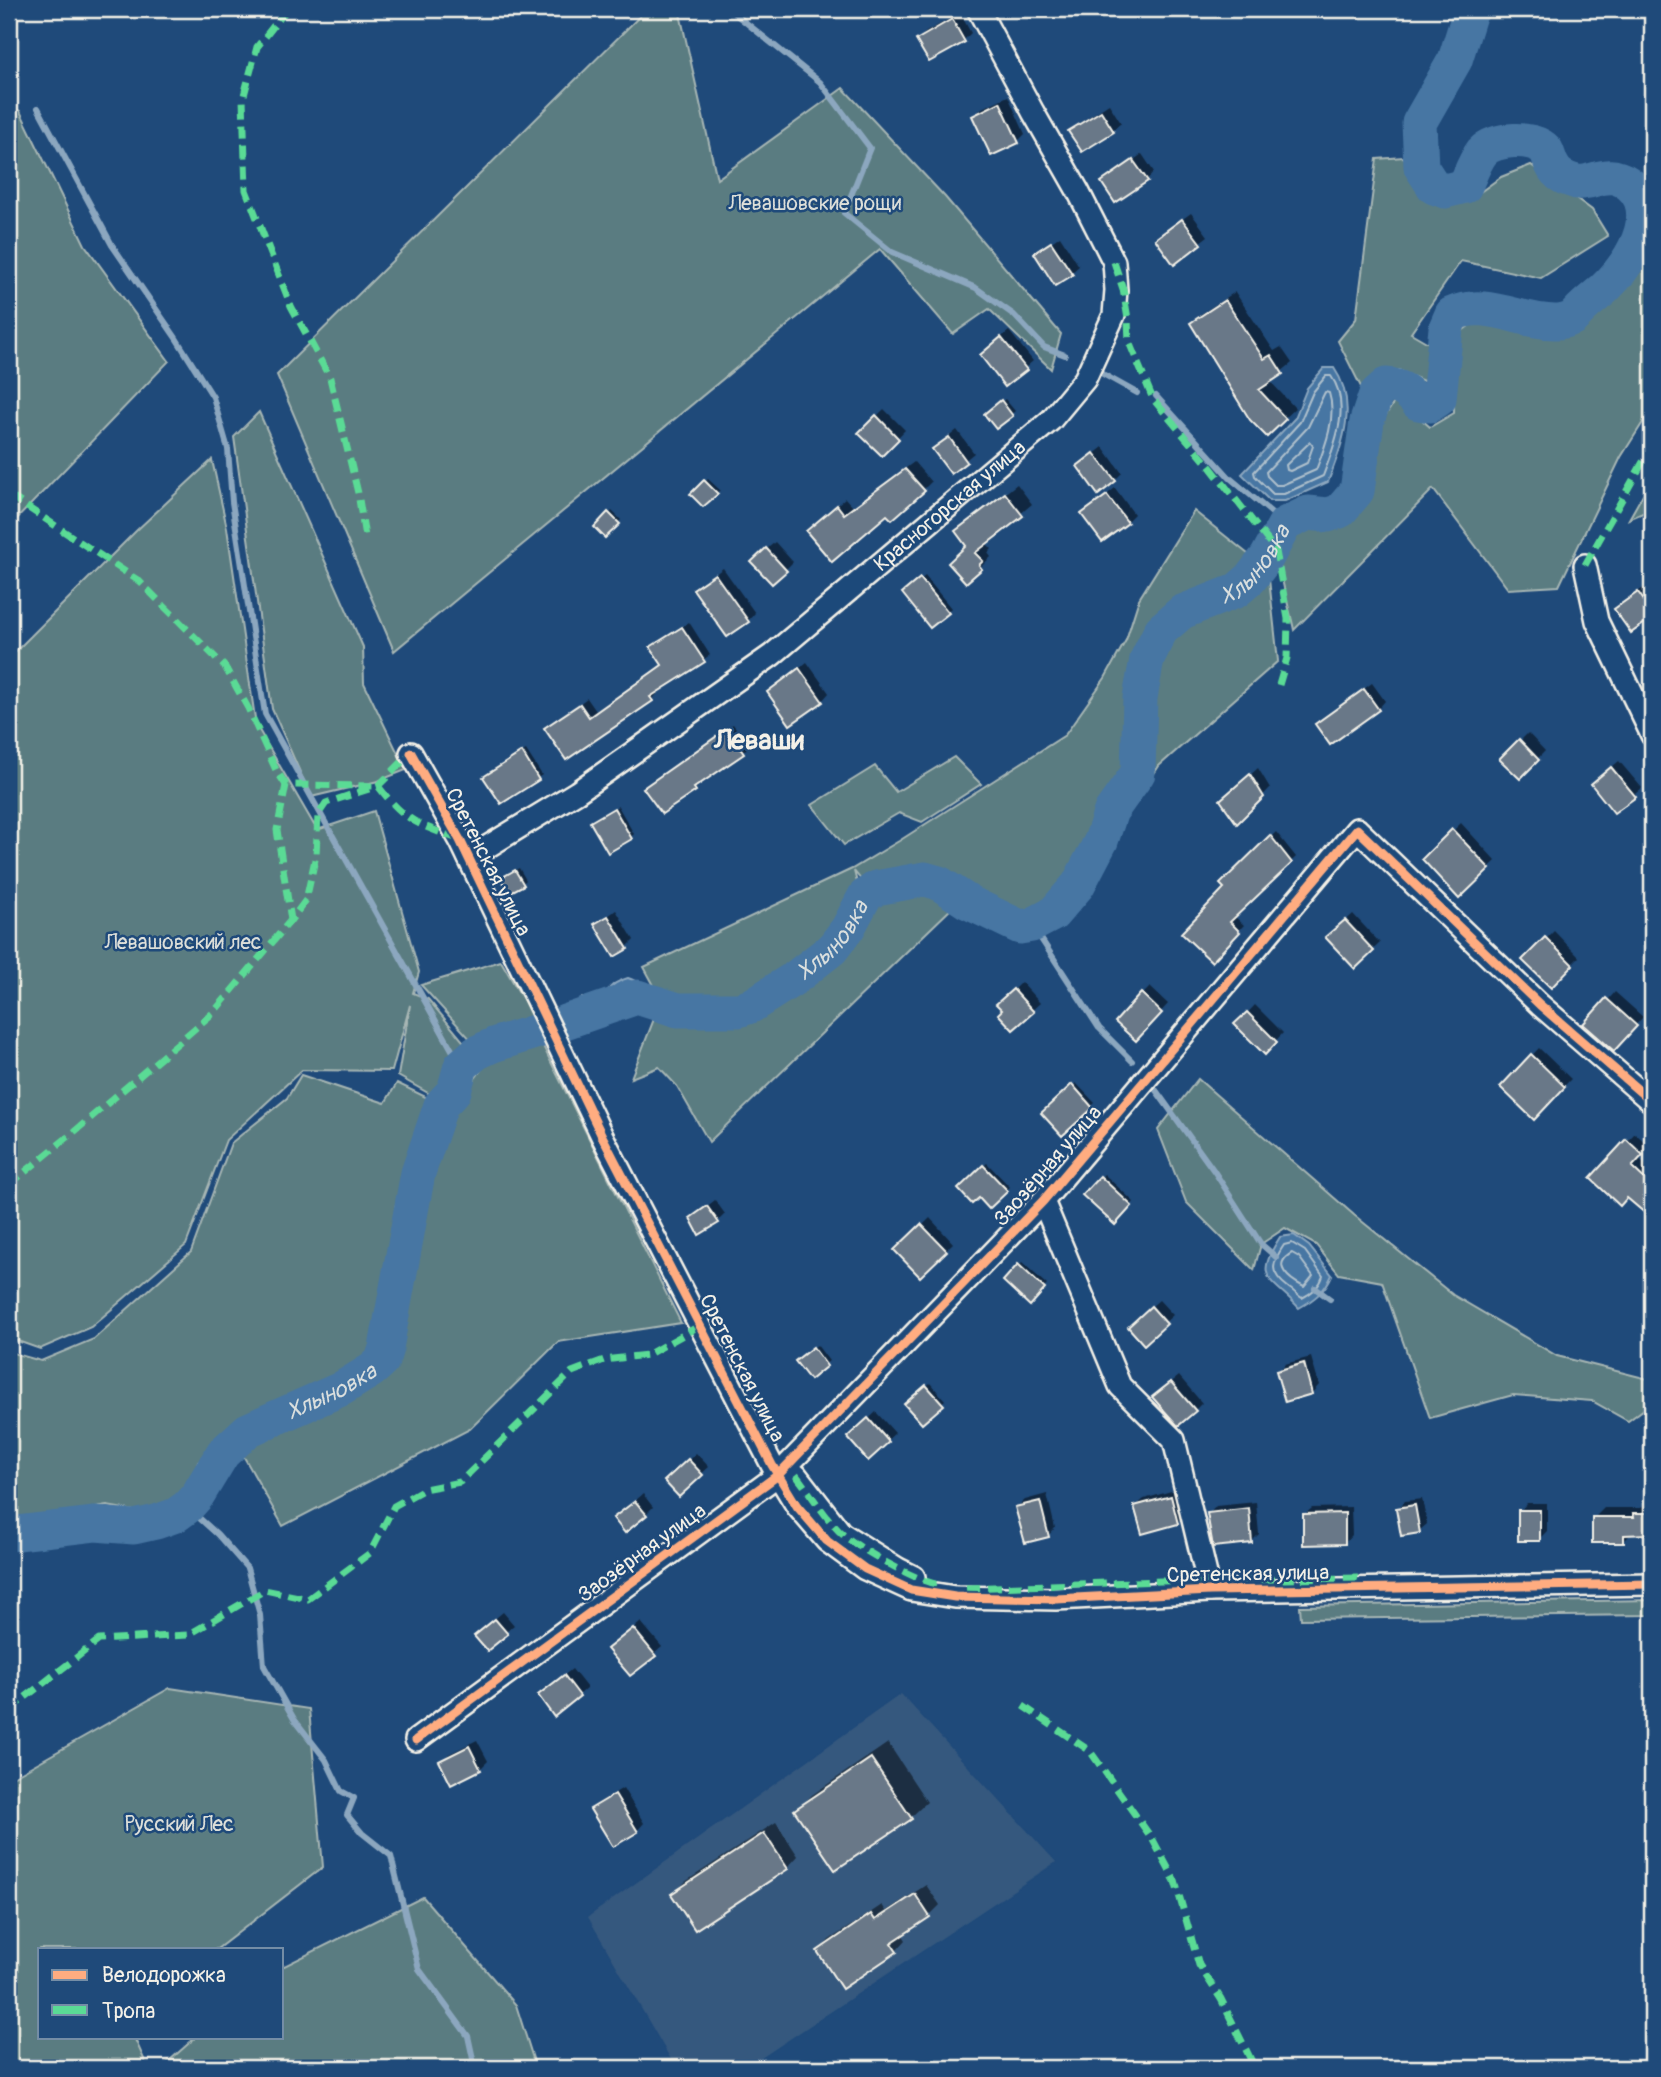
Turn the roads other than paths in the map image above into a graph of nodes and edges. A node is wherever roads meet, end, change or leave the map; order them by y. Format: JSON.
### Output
{"nodes":[{"id":1,"x":978,"y":9,"type":"edge"},
{"id":2,"x":1585,"y":565,"type":"dead end"},
{"id":3,"x":1652,"y":735,"type":"edge"},
{"id":4,"x":411,"y":754,"type":"dead end"},
{"id":5,"x":469,"y":858,"type":"junction"},
{"id":6,"x":1652,"y":1102,"type":"edge"},
{"id":7,"x":1043,"y":1201,"type":"junction"},
{"id":8,"x":787,"y":1475,"type":"junction"},
{"id":9,"x":1652,"y":1574,"type":"edge"},
{"id":10,"x":1652,"y":1584,"type":"edge"},
{"id":11,"x":1209,"y":1585,"type":"junction"},
{"id":12,"x":415,"y":1740,"type":"dead end"}],
"edges":[{"from":1,"to":5,"type":"street","name":"Красногорская улица"},
{"from":2,"to":3,"type":"street"},
{"from":4,"to":5,"type":"street","name":"Сретенская улица"},
{"from":5,"to":8,"type":"street","name":"Сретенская улица"},
{"from":6,"to":7,"type":"street","name":"Заозёрная улица"},
{"from":7,"to":8,"type":"street","name":"Заозёрная улица"},
{"from":7,"to":11,"type":"street"},
{"from":8,"to":11,"type":"street","name":"Сретенская улица"},
{"from":8,"to":12,"type":"street","name":"Заозёрная улица"},
{"from":9,"to":11,"type":"street"},
{"from":10,"to":11,"type":"street","name":"Сретенская улица"}]}
